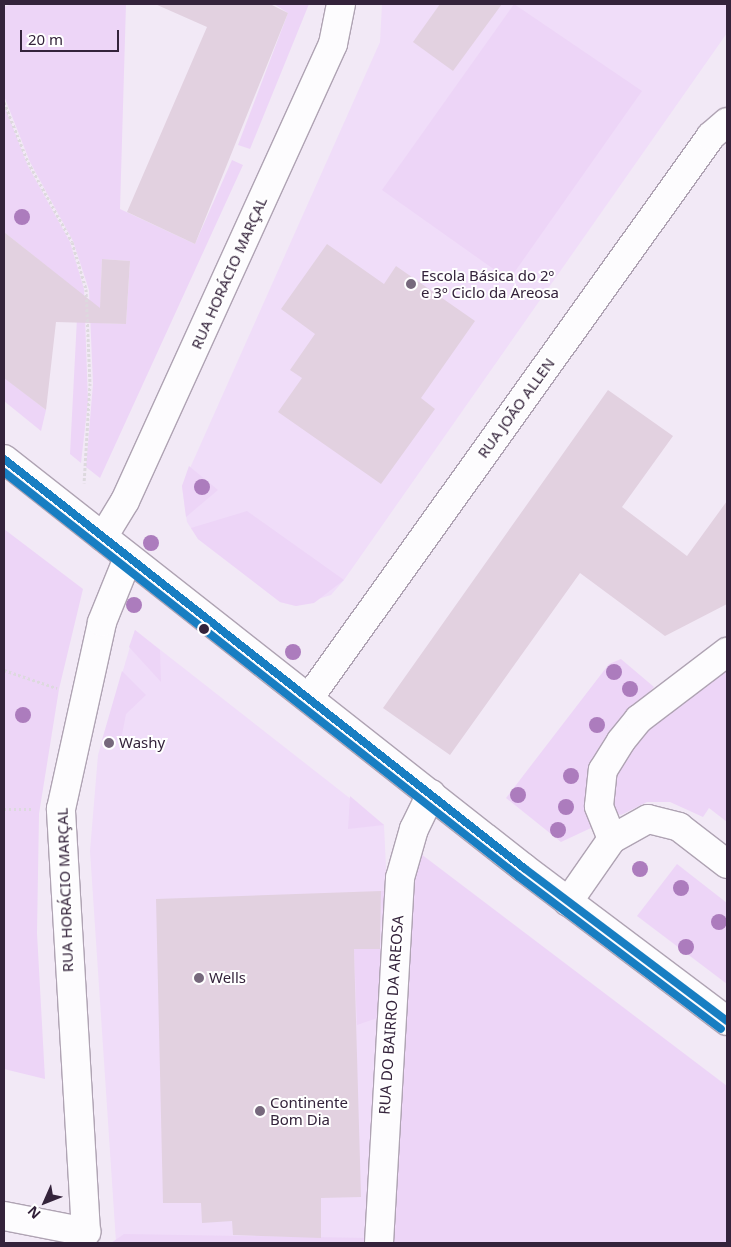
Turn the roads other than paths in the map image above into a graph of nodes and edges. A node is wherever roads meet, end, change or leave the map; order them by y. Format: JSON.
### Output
{"nodes":[{"id":1,"x":341,"y":4,"type":"edge"},
{"id":2,"x":727,"y":122,"type":"edge"},
{"id":3,"x":4,"y":459,"type":"edge"},
{"id":4,"x":102,"y":537,"type":"junction"},
{"id":5,"x":128,"y":558,"type":"junction"},
{"id":6,"x":727,"y":652,"type":"edge"},
{"id":7,"x":309,"y":698,"type":"junction"},
{"id":8,"x":432,"y":794,"type":"junction"},
{"id":9,"x":612,"y":839,"type":"junction"},
{"id":10,"x":727,"y":864,"type":"edge"},
{"id":11,"x":568,"y":902,"type":"junction"},
{"id":12,"x":727,"y":1021,"type":"edge"},
{"id":13,"x":4,"y":1216,"type":"edge"},
{"id":14,"x":379,"y":1243,"type":"edge"}],
"edges":[{"from":1,"to":4,"type":"street","name":"RUA HORÁCIO MARÇAL"},
{"from":2,"to":7,"type":"street","name":"RUA JOÃO ALLEN"},
{"from":3,"to":4,"type":"street"},
{"from":4,"to":5,"type":"street"},
{"from":5,"to":7,"type":"street"},
{"from":5,"to":13,"type":"street","name":"RUA HORÁCIO MARÇAL"},
{"from":6,"to":9,"type":"street"},
{"from":7,"to":8,"type":"street"},
{"from":8,"to":11,"type":"street"},
{"from":8,"to":14,"type":"street","name":"RUA DO BAIRRO DA AREOSA"},
{"from":9,"to":10,"type":"street"},
{"from":9,"to":11,"type":"street"},
{"from":11,"to":12,"type":"street"}]}
